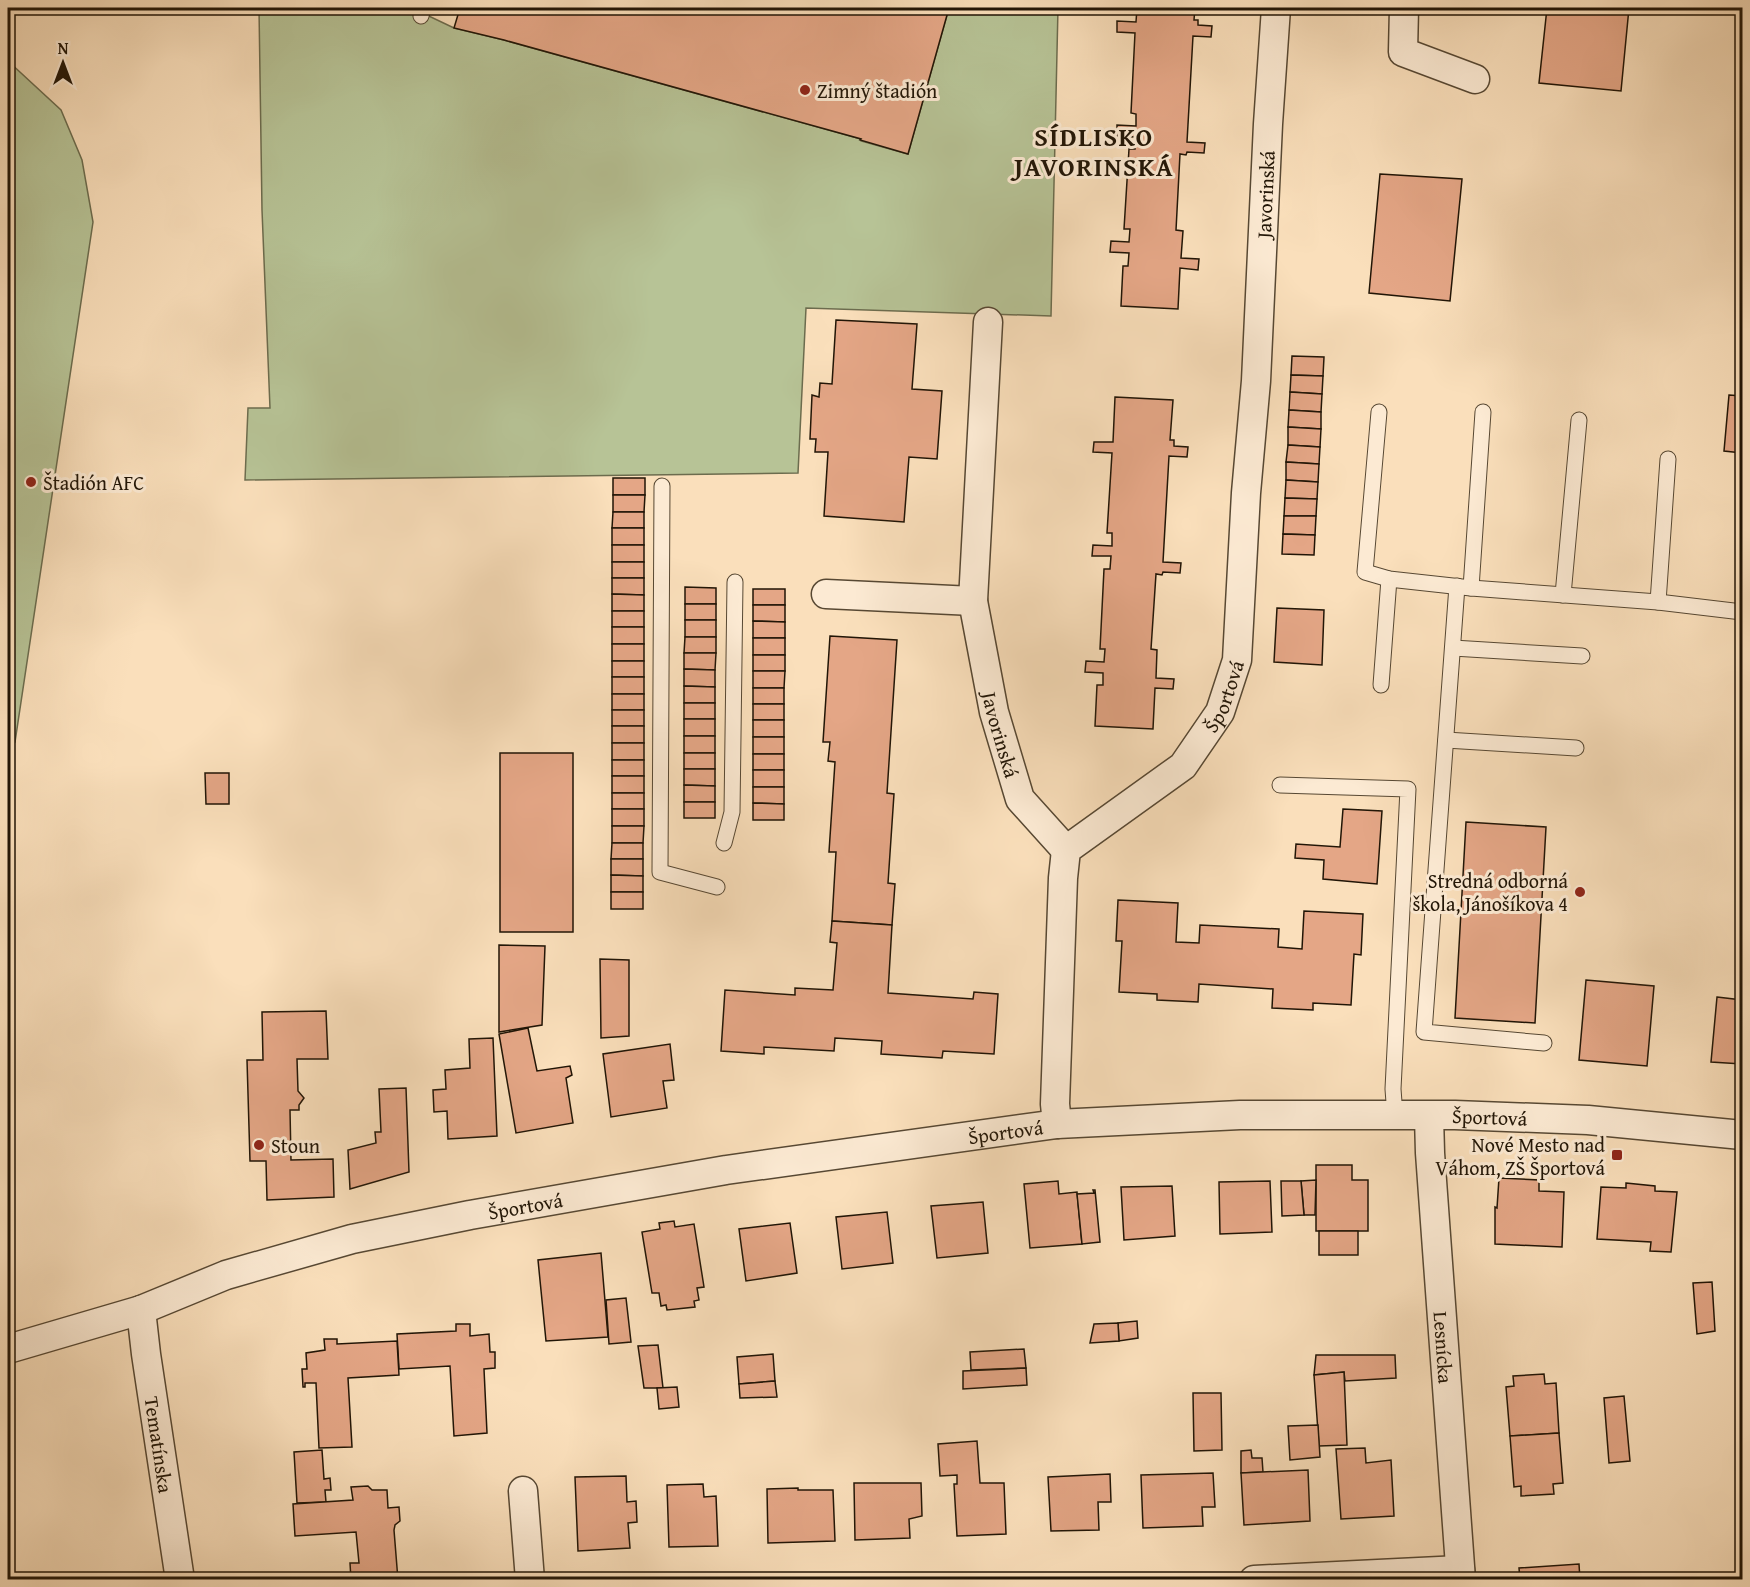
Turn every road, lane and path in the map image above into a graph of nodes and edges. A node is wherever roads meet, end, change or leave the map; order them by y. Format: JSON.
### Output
{"nodes":[{"id":1,"x":1276,"y":8,"type":"edge"},
{"id":2,"x":1404,"y":8,"type":"edge"},
{"id":3,"x":1475,"y":79,"type":"dead end"},
{"id":4,"x":988,"y":322,"type":"dead end"},
{"id":5,"x":1256,"y":381,"type":"joint"},
{"id":6,"x":1379,"y":412,"type":"dead end"},
{"id":7,"x":1483,"y":412,"type":"dead end"},
{"id":8,"x":1579,"y":420,"type":"dead end"},
{"id":9,"x":1668,"y":459,"type":"dead end"},
{"id":10,"x":662,"y":486,"type":"dead end"},
{"id":11,"x":1389,"y":579,"type":"junction"},
{"id":12,"x":735,"y":582,"type":"dead end"},
{"id":13,"x":1464,"y":587,"type":"junction"},
{"id":14,"x":826,"y":594,"type":"dead end"},
{"id":15,"x":1563,"y":595,"type":"junction"},
{"id":16,"x":974,"y":601,"type":"junction"},
{"id":17,"x":1658,"y":602,"type":"junction"},
{"id":18,"x":1743,"y":612,"type":"edge"},
{"id":19,"x":1453,"y":648,"type":"junction"},
{"id":20,"x":1582,"y":656,"type":"dead end"},
{"id":21,"x":1381,"y":685,"type":"dead end"},
{"id":22,"x":1446,"y":740,"type":"junction"},
{"id":23,"x":1576,"y":748,"type":"dead end"},
{"id":24,"x":1280,"y":784,"type":"dead end"},
{"id":25,"x":724,"y":843,"type":"dead end"},
{"id":26,"x":1066,"y":850,"type":"junction"},
{"id":27,"x":717,"y":887,"type":"dead end"},
{"id":28,"x":1545,"y":1042,"type":"dead end"},
{"id":29,"x":1395,"y":1116,"type":"junction"},
{"id":30,"x":1429,"y":1116,"type":"junction"},
{"id":31,"x":1057,"y":1124,"type":"junction"},
{"id":32,"x":1743,"y":1134,"type":"edge"},
{"id":33,"x":141,"y":1310,"type":"junction"},
{"id":34,"x":8,"y":1349,"type":"edge"},
{"id":35,"x":523,"y":1491,"type":"dead end"},
{"id":36,"x":1460,"y":1575,"type":"edge"},
{"id":37,"x":180,"y":1580,"type":"edge"},
{"id":38,"x":530,"y":1580,"type":"edge"},
{"id":39,"x":1254,"y":1580,"type":"edge"}],
"edges":[{"from":1,"to":5,"type":"street","name":"Javorinská"},
{"from":2,"to":3,"type":"street"},
{"from":4,"to":16,"type":"street","name":"Javorinská"},
{"from":5,"to":26,"type":"street","name":"Športová"},
{"from":6,"to":11,"type":"lane"},
{"from":7,"to":13,"type":"lane"},
{"from":8,"to":15,"type":"lane"},
{"from":9,"to":17,"type":"lane"},
{"from":10,"to":27,"type":"lane"},
{"from":11,"to":13,"type":"lane"},
{"from":11,"to":21,"type":"lane"},
{"from":12,"to":25,"type":"lane"},
{"from":13,"to":15,"type":"lane"},
{"from":13,"to":19,"type":"lane"},
{"from":14,"to":16,"type":"street"},
{"from":15,"to":17,"type":"lane"},
{"from":16,"to":26,"type":"street","name":"Javorinská"},
{"from":17,"to":18,"type":"lane"},
{"from":19,"to":20,"type":"lane"},
{"from":19,"to":22,"type":"lane"},
{"from":22,"to":23,"type":"lane"},
{"from":22,"to":28,"type":"lane"},
{"from":24,"to":29,"type":"lane"},
{"from":26,"to":31,"type":"street","name":"Športová"},
{"from":29,"to":30,"type":"street","name":"Športová"},
{"from":29,"to":31,"type":"street","name":"Športová"},
{"from":30,"to":32,"type":"street","name":"Športová"},
{"from":30,"to":36,"type":"street","name":"Lesnícka"},
{"from":31,"to":33,"type":"street","name":"Športová"},
{"from":33,"to":34,"type":"street","name":"Športová"},
{"from":33,"to":37,"type":"street","name":"Tematínska"},
{"from":35,"to":38,"type":"street"},
{"from":36,"to":39,"type":"street"}]}
